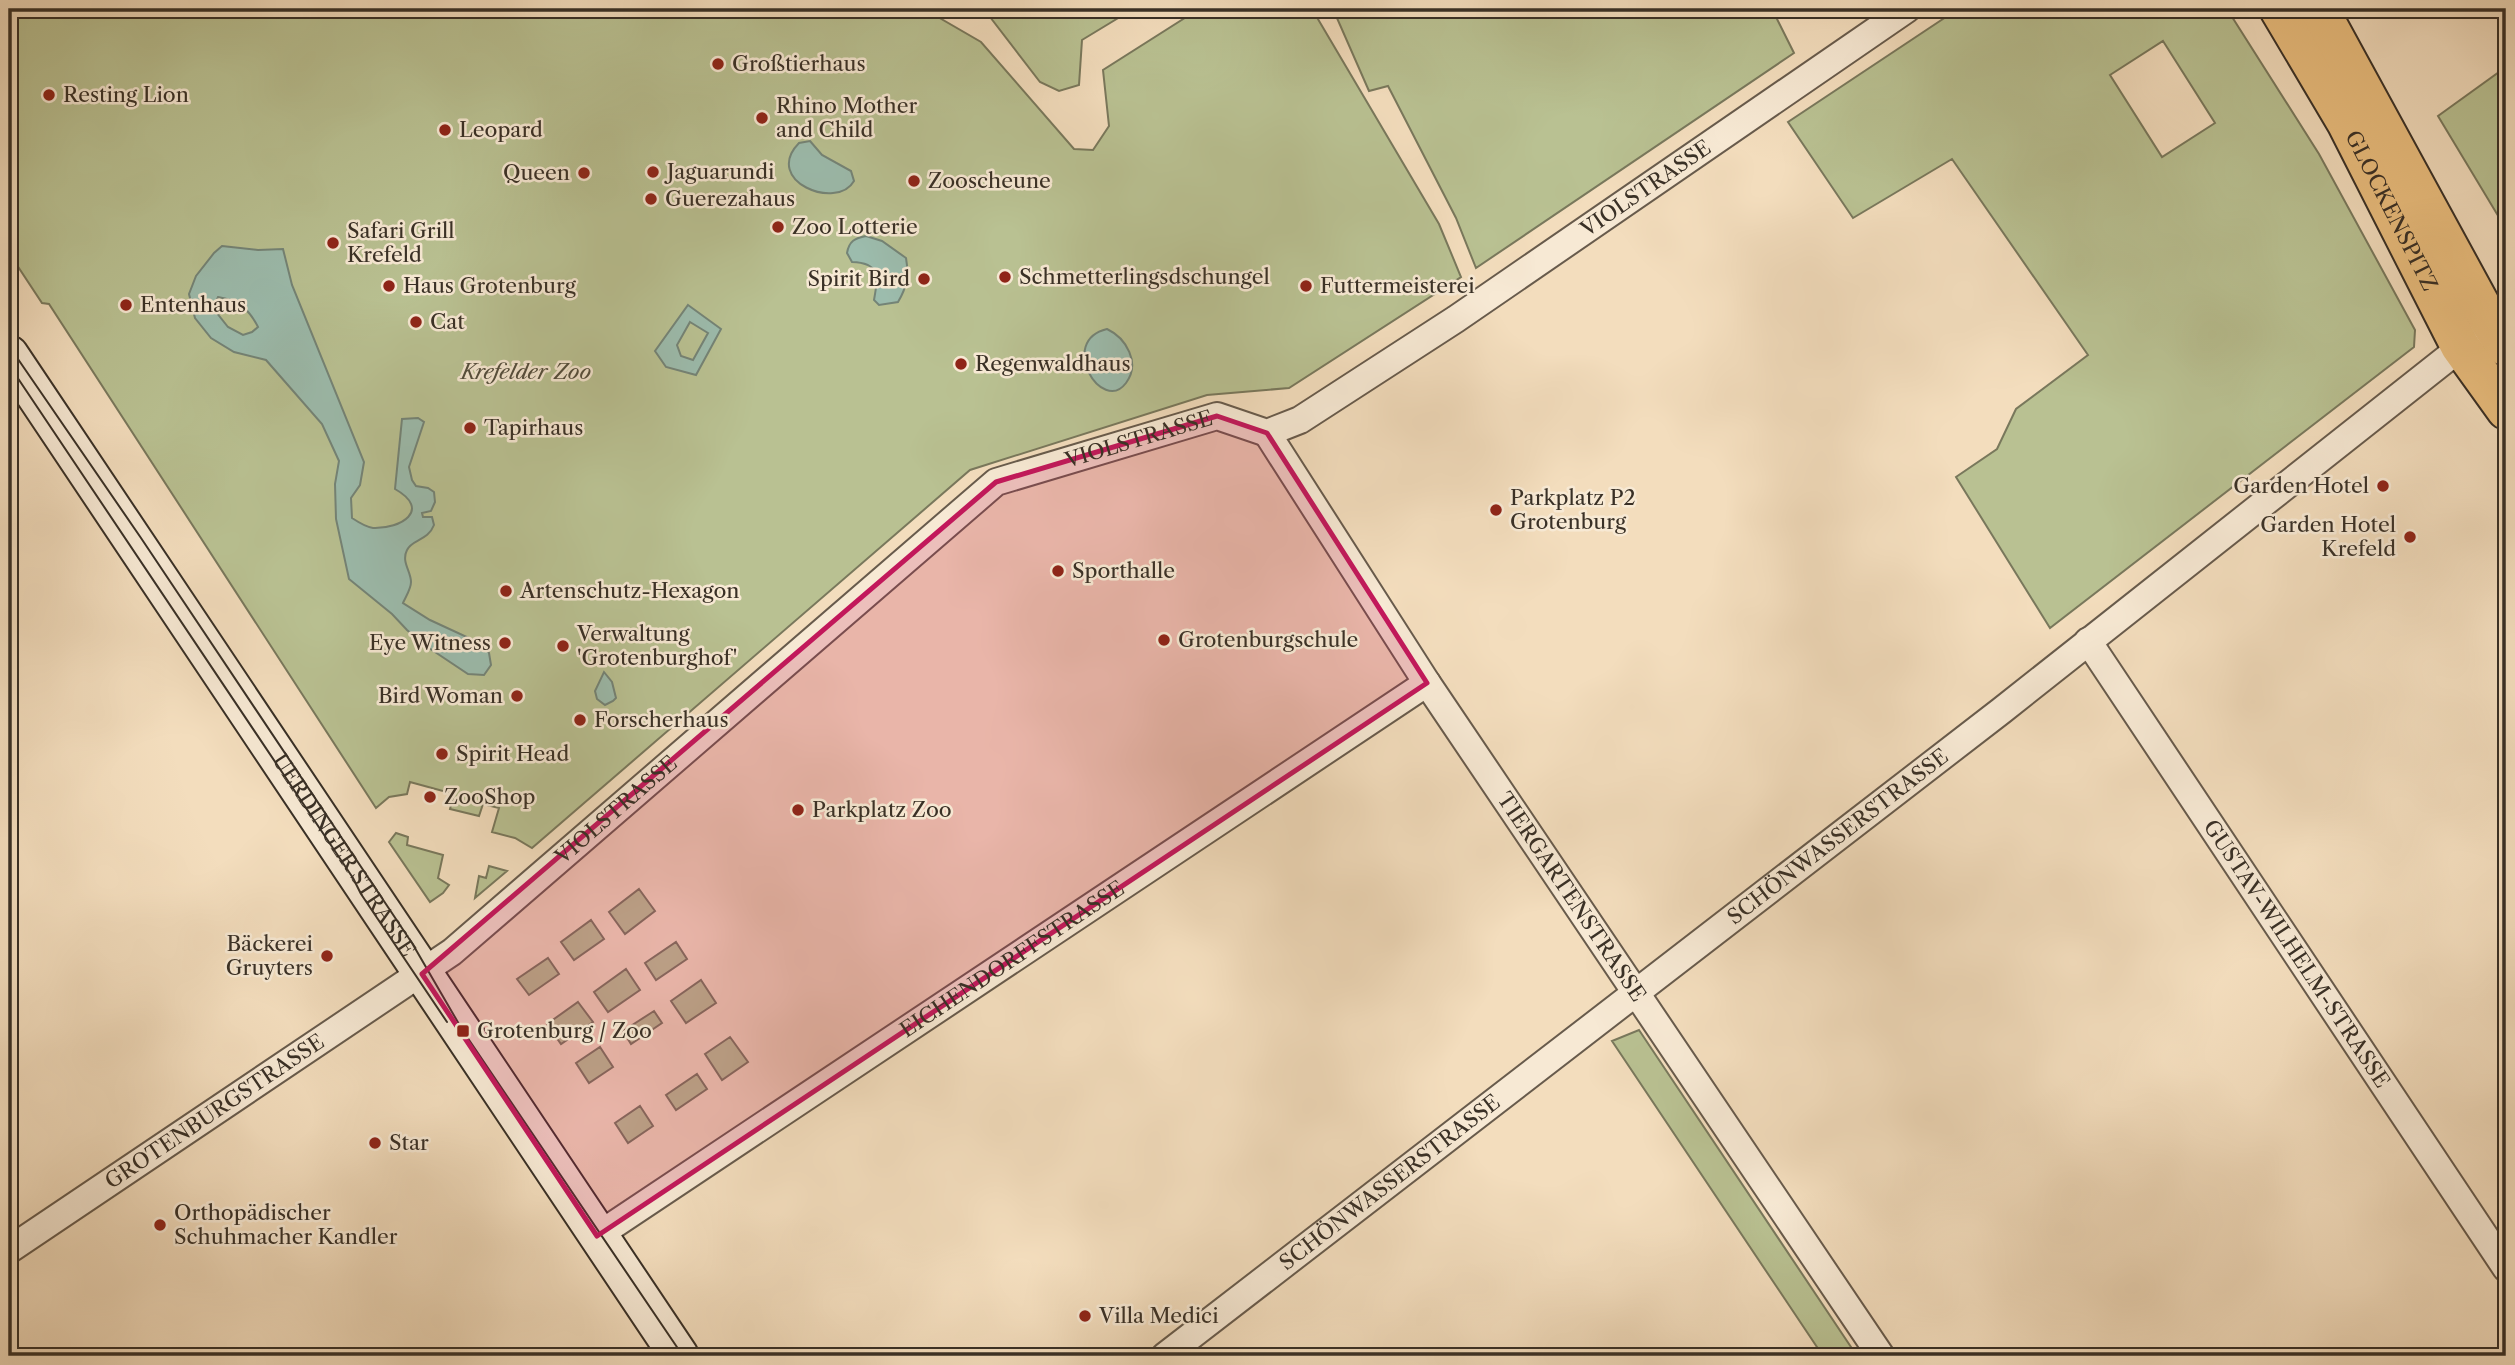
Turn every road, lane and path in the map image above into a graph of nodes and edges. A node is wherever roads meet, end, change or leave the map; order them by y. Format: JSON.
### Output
{"nodes":[{"id":1,"x":1907,"y":9,"type":"edge"},
{"id":2,"x":2279,"y":9,"type":"edge"},
{"id":3,"x":2319,"y":9,"type":"edge"},
{"id":4,"x":2501,"y":328,"type":"edge"},
{"id":5,"x":2460,"y":346,"type":"junction"},
{"id":6,"x":9,"y":355,"type":"edge"},
{"id":7,"x":2506,"y":410,"type":"edge"},
{"id":8,"x":1267,"y":433,"type":"junction"},
{"id":9,"x":2088,"y":641,"type":"junction"},
{"id":10,"x":1427,"y":683,"type":"junction"},
{"id":11,"x":422,"y":974,"type":"junction"},
{"id":12,"x":1637,"y":993,"type":"junction"},
{"id":13,"x":597,"y":1236,"type":"junction"},
{"id":14,"x":9,"y":1250,"type":"edge"},
{"id":15,"x":2506,"y":1268,"type":"edge"},
{"id":16,"x":679,"y":1356,"type":"edge"},
{"id":17,"x":1166,"y":1356,"type":"edge"},
{"id":18,"x":1881,"y":1356,"type":"edge"}],
"edges":[{"from":1,"to":8,"type":"street","name":"VIOLSTRASSE"},
{"from":2,"to":5,"type":"main road","name":"GLOCKENSPITZ"},
{"from":3,"to":4,"type":"main road","name":"GLOCKENSPITZ"},
{"from":4,"to":5,"type":"street","name":"SCHÖNWASSERSTRASSE"},
{"from":5,"to":7,"type":"main road","name":"GLOCKENSPITZ"},
{"from":5,"to":9,"type":"street","name":"SCHÖNWASSERSTRASSE"},
{"from":6,"to":11,"type":"main road","name":"UERDINGER STRASSE"},
{"from":8,"to":10,"type":"street","name":"TIERGARTENSTRASSE"},
{"from":8,"to":11,"type":"street","name":"VIOLSTRASSE"},
{"from":9,"to":12,"type":"street","name":"SCHÖNWASSERSTRASSE"},
{"from":9,"to":15,"type":"street","name":"GUSTAV-WILHELM-STRASSE"},
{"from":10,"to":12,"type":"street","name":"TIERGARTENSTRASSE"},
{"from":10,"to":13,"type":"street","name":"EICHENDORFFSTRASSE"},
{"from":11,"to":13,"type":"main road","name":"UERDINGER STRASSE"},
{"from":11,"to":14,"type":"street","name":"GROTENBURGSTRASSE"},
{"from":12,"to":17,"type":"street","name":"SCHÖNWASSERSTRASSE"},
{"from":12,"to":18,"type":"street","name":"TIERGARTENSTRASSE"},
{"from":13,"to":16,"type":"main road","name":"UERDINGER STRASSE"}]}
